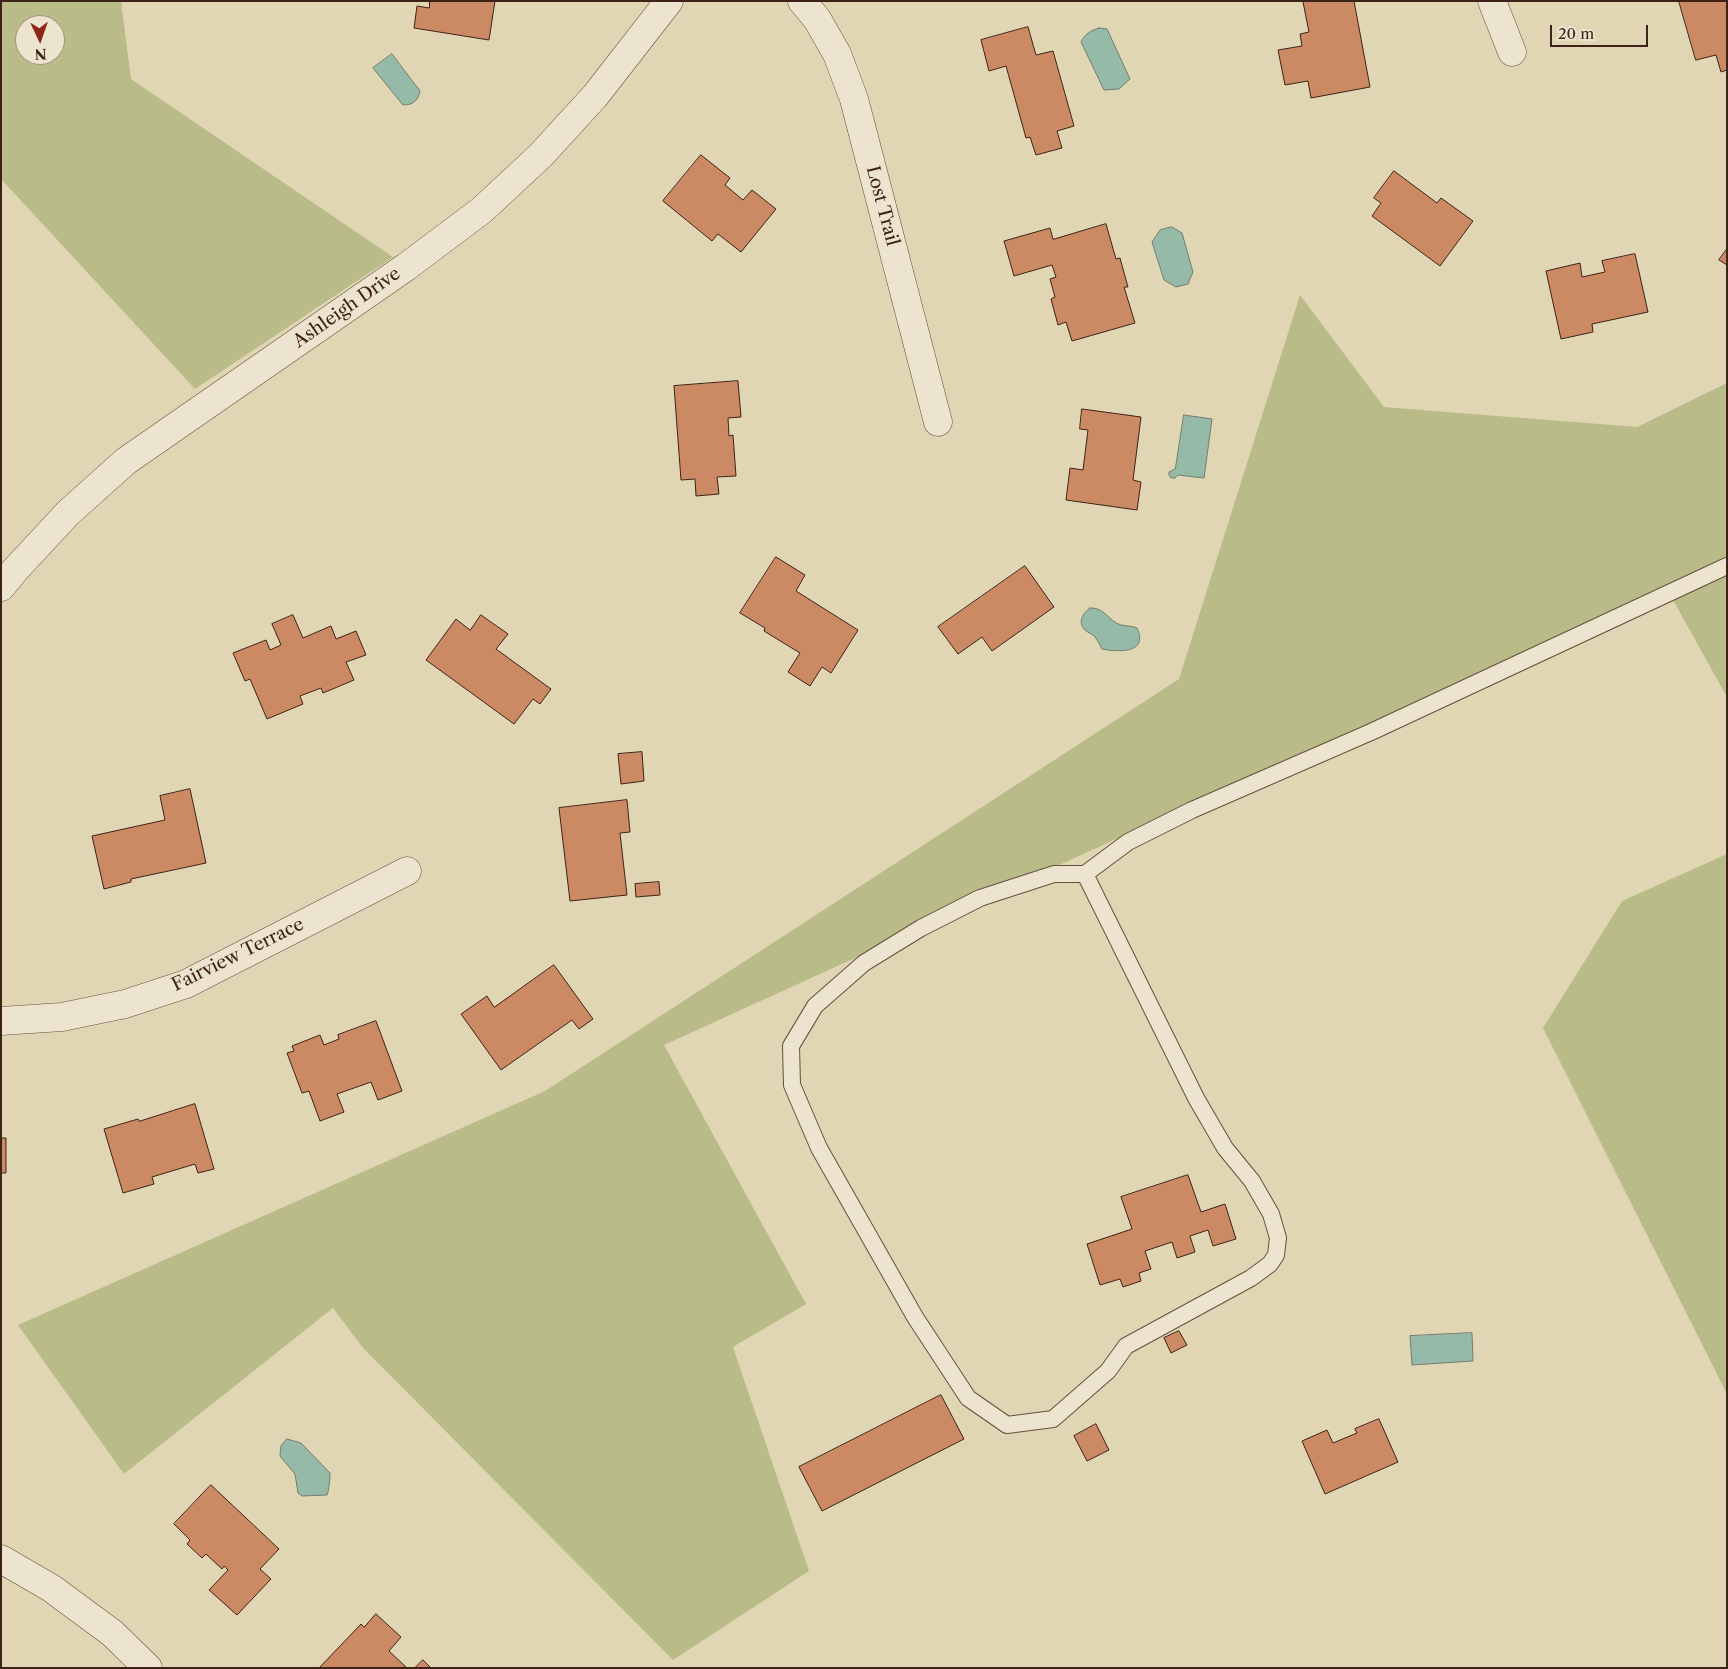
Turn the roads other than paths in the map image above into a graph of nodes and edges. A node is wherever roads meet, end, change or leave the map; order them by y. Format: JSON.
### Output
{"nodes":[{"id":1,"x":668,"y":1,"type":"edge"},
{"id":2,"x":802,"y":1,"type":"edge"},
{"id":3,"x":1492,"y":1,"type":"edge"},
{"id":4,"x":1512,"y":52,"type":"dead end"},
{"id":5,"x":938,"y":422,"type":"dead end"},
{"id":6,"x":1727,"y":566,"type":"edge"},
{"id":7,"x":1,"y":587,"type":"edge"},
{"id":8,"x":407,"y":871,"type":"dead end"},
{"id":9,"x":1085,"y":874,"type":"junction"},
{"id":10,"x":1,"y":1021,"type":"edge"},
{"id":11,"x":1,"y":1559,"type":"edge"},
{"id":12,"x":148,"y":1668,"type":"edge"}],
"edges":[{"from":1,"to":7,"type":"street","name":"Ashleigh Drive"},
{"from":2,"to":5,"type":"street","name":"Lost Trail"},
{"from":3,"to":4,"type":"street"},
{"from":6,"to":9,"type":"lane"},
{"from":8,"to":10,"type":"street","name":"Fairview Terrace"},
{"from":9,"to":9,"type":"lane"},
{"from":11,"to":12,"type":"street"}]}
